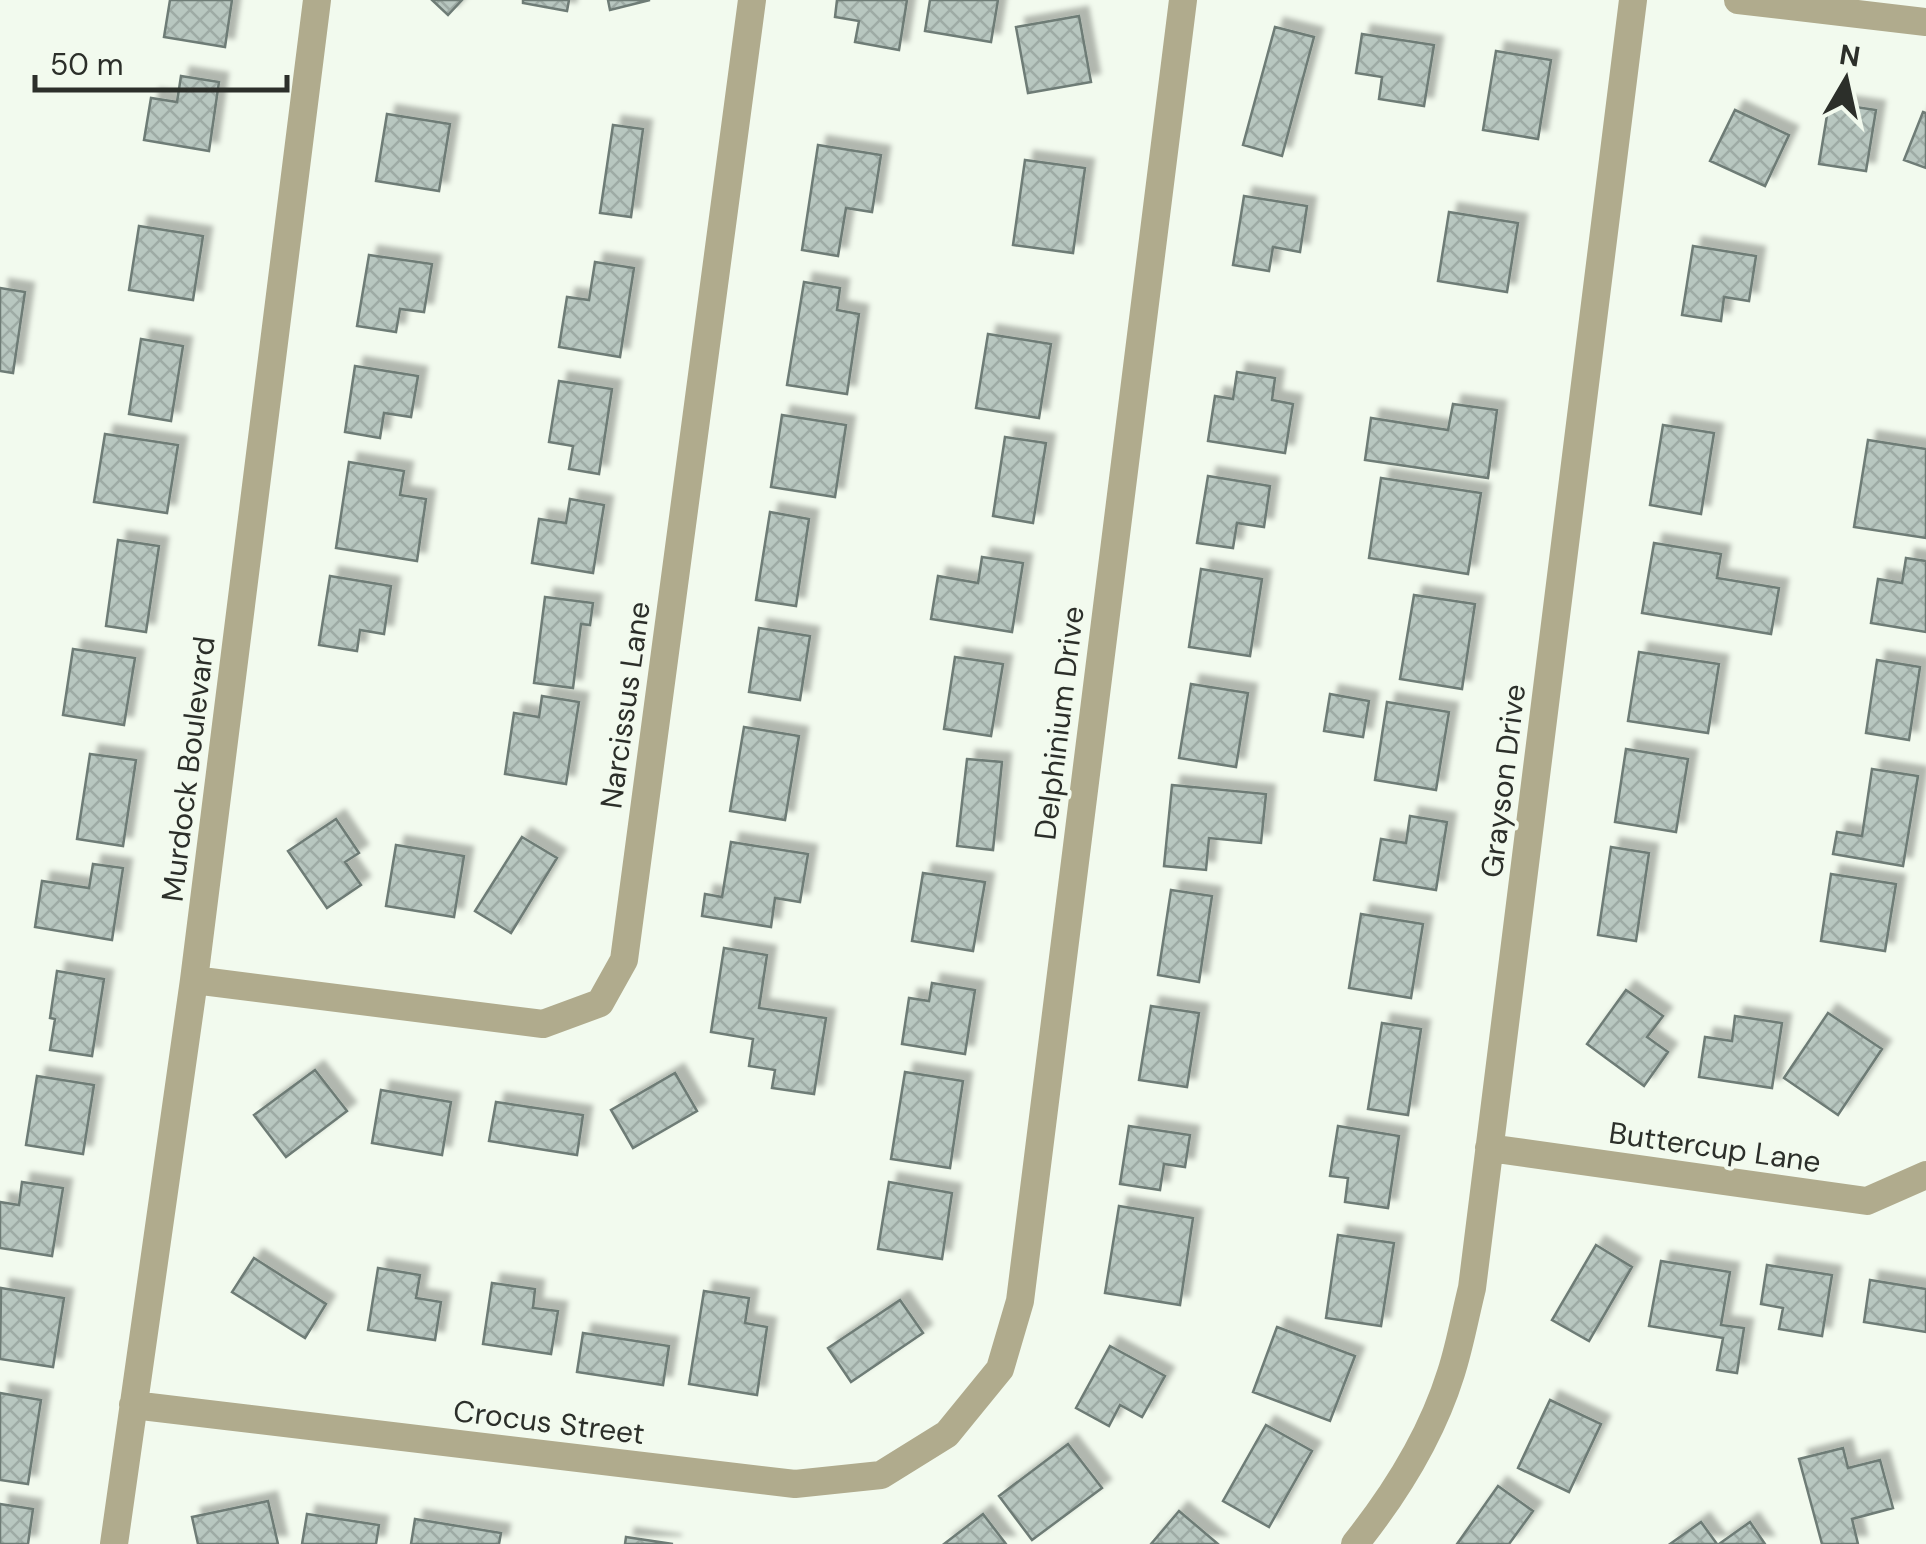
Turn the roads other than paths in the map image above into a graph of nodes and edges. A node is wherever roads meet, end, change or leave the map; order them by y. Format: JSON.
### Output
{"nodes":[{"id":1,"x":316,"y":0,"type":"edge"},
{"id":2,"x":752,"y":0,"type":"edge"},
{"id":3,"x":1183,"y":0,"type":"edge"},
{"id":4,"x":1633,"y":0,"type":"edge"},
{"id":5,"x":1738,"y":0,"type":"edge"},
{"id":6,"x":1926,"y":22,"type":"edge"},
{"id":7,"x":194,"y":980,"type":"junction"},
{"id":8,"x":1490,"y":1148,"type":"junction"},
{"id":9,"x":1926,"y":1174,"type":"edge"},
{"id":10,"x":133,"y":1405,"type":"junction"},
{"id":11,"x":946,"y":1434,"type":"joint"},
{"id":12,"x":114,"y":1544,"type":"edge"},
{"id":13,"x":1356,"y":1544,"type":"edge"}],
"edges":[{"from":1,"to":7,"type":"street","name":"Murdock Boulevard"},
{"from":2,"to":7,"type":"street","name":"Narcissus Lane"},
{"from":3,"to":11,"type":"street","name":"Delphinium Drive"},
{"from":4,"to":8,"type":"street","name":"Grayson Drive"},
{"from":5,"to":6,"type":"street"},
{"from":7,"to":10,"type":"street","name":"Murdock Boulevard"},
{"from":8,"to":9,"type":"street","name":"Buttercup Lane"},
{"from":8,"to":13,"type":"street","name":"Grayson Drive"},
{"from":10,"to":11,"type":"street","name":"Crocus Street"},
{"from":10,"to":12,"type":"street","name":"Murdock Boulevard"}]}
